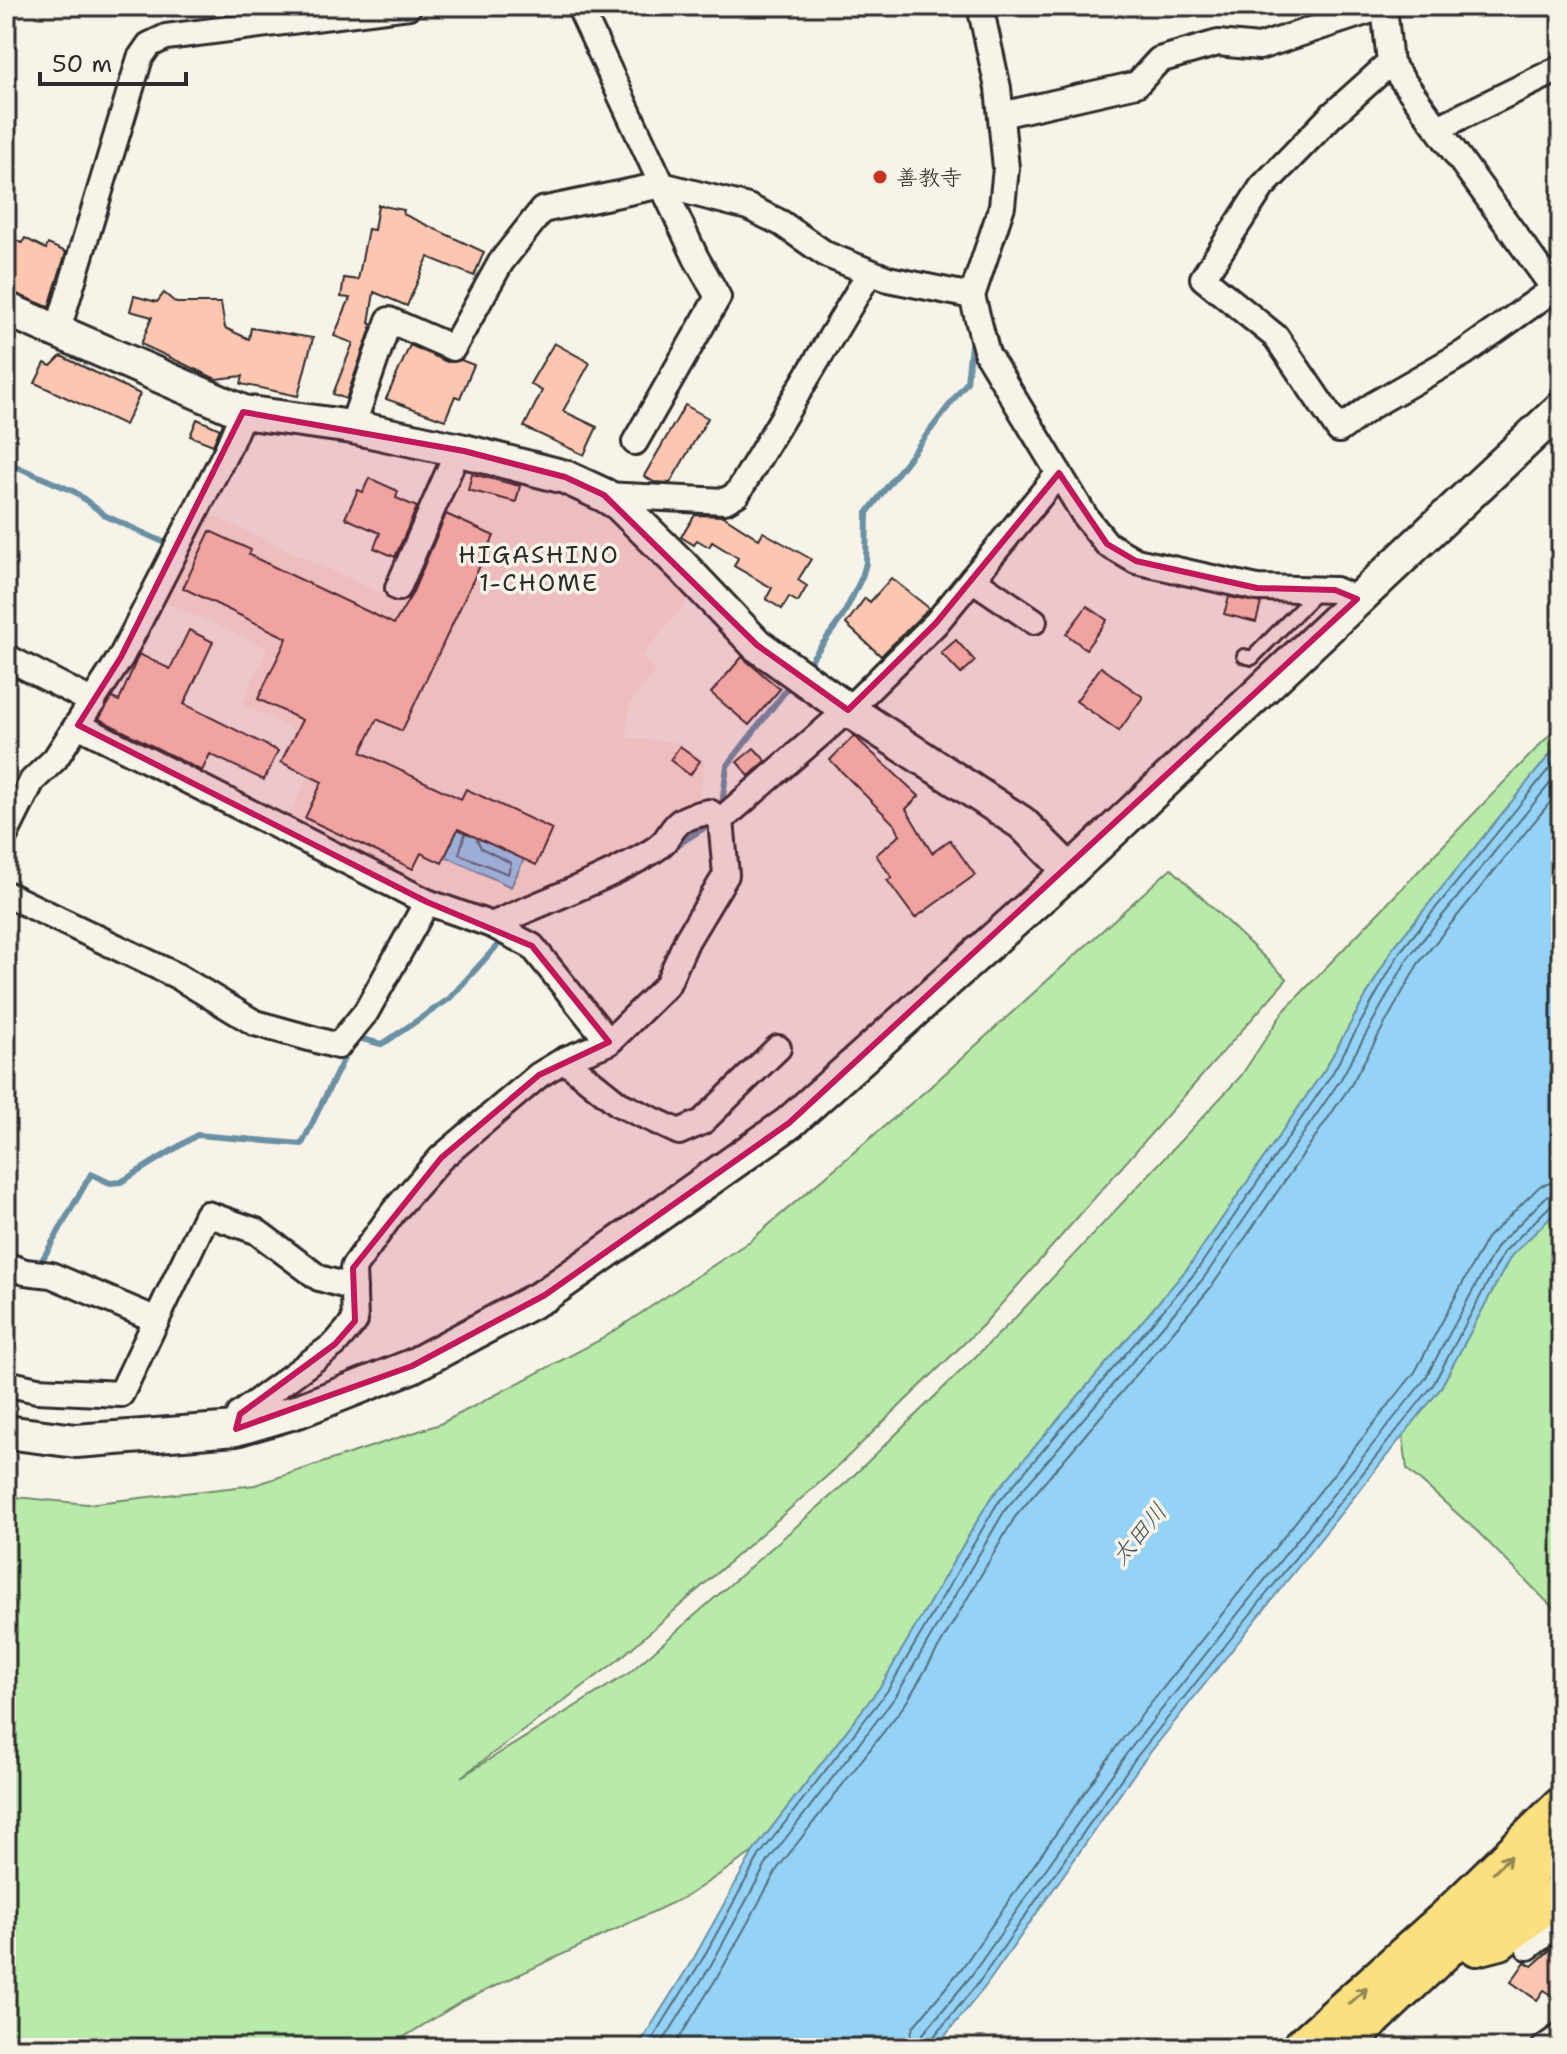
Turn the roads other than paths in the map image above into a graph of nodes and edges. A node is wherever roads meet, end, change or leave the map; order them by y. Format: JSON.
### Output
{"nodes":[{"id":1,"x":409,"y":6,"type":"edge"},
{"id":2,"x":579,"y":6,"type":"edge"},
{"id":3,"x":980,"y":6,"type":"edge"},
{"id":4,"x":1384,"y":6,"type":"edge"},
{"id":5,"x":1390,"y":63,"type":"junction"},
{"id":6,"x":1561,"y":68,"type":"edge"},
{"id":7,"x":1001,"y":115,"type":"junction"},
{"id":8,"x":1438,"y":128,"type":"junction"},
{"id":9,"x":662,"y":185,"type":"junction"},
{"id":10,"x":870,"y":272,"type":"junction"},
{"id":11,"x":1561,"y":282,"type":"edge"},
{"id":12,"x":972,"y":296,"type":"junction"},
{"id":13,"x":6,"y":309,"type":"edge"},
{"id":14,"x":57,"y":333,"type":"junction"},
{"id":15,"x":1561,"y":408,"type":"edge"},
{"id":16,"x":243,"y":412,"type":"junction"},
{"id":17,"x":352,"y":427,"type":"junction"},
{"id":18,"x":635,"y":442,"type":"dead end"},
{"id":19,"x":458,"y":450,"type":"junction"},
{"id":20,"x":1059,"y":473,"type":"junction"},
{"id":21,"x":604,"y":495,"type":"junction"},
{"id":22,"x":972,"y":579,"type":"junction"},
{"id":23,"x":398,"y":588,"type":"dead end"},
{"id":24,"x":1319,"y":589,"type":"junction"},
{"id":25,"x":1357,"y":599,"type":"junction"},
{"id":26,"x":1034,"y":621,"type":"dead end"},
{"id":27,"x":1244,"y":656,"type":"dead end"},
{"id":28,"x":6,"y":657,"type":"edge"},
{"id":29,"x":93,"y":702,"type":"junction"},
{"id":30,"x":849,"y":709,"type":"junction"},
{"id":31,"x":78,"y":725,"type":"junction"},
{"id":32,"x":721,"y":820,"type":"junction"},
{"id":33,"x":6,"y":833,"type":"edge"},
{"id":34,"x":1070,"y":871,"type":"junction"},
{"id":35,"x":6,"y":894,"type":"edge"},
{"id":36,"x":427,"y":902,"type":"junction"},
{"id":37,"x":492,"y":925,"type":"junction"},
{"id":38,"x":609,"y":1042,"type":"junction"},
{"id":39,"x":778,"y":1048,"type":"dead end"},
{"id":40,"x":564,"y":1060,"type":"junction"},
{"id":41,"x":6,"y":1265,"type":"edge"},
{"id":42,"x":354,"y":1288,"type":"junction"},
{"id":43,"x":157,"y":1320,"type":"junction"},
{"id":44,"x":6,"y":1383,"type":"edge"},
{"id":45,"x":236,"y":1429,"type":"junction"},
{"id":46,"x":6,"y":1432,"type":"edge"},
{"id":47,"x":1561,"y":1806,"type":"edge"},
{"id":48,"x":1561,"y":1842,"type":"edge"},
{"id":49,"x":1561,"y":1892,"type":"edge"},
{"id":50,"x":1561,"y":1921,"type":"edge"},
{"id":51,"x":1455,"y":1928,"type":"junction"},
{"id":52,"x":1528,"y":1947,"type":"dead end"},
{"id":53,"x":1561,"y":2036,"type":"edge"},
{"id":54,"x":1300,"y":2048,"type":"edge"},
{"id":55,"x":1342,"y":2048,"type":"edge"},
{"id":56,"x":1544,"y":2048,"type":"edge"}],
"edges":[{"from":1,"to":14,"type":"street"},
{"from":2,"to":9,"type":"street"},
{"from":3,"to":7,"type":"street"},
{"from":4,"to":5,"type":"street"},
{"from":4,"to":7,"type":"street"},
{"from":5,"to":8,"type":"street"},
{"from":5,"to":11,"type":"street"},
{"from":6,"to":8,"type":"street"},
{"from":7,"to":12,"type":"street"},
{"from":8,"to":11,"type":"street"},
{"from":9,"to":10,"type":"street"},
{"from":9,"to":17,"type":"street"},
{"from":9,"to":18,"type":"street"},
{"from":10,"to":12,"type":"street"},
{"from":10,"to":21,"type":"street"},
{"from":12,"to":20,"type":"street"},
{"from":13,"to":14,"type":"street"},
{"from":14,"to":16,"type":"street"},
{"from":15,"to":25,"type":"street"},
{"from":16,"to":17,"type":"street"},
{"from":16,"to":29,"type":"street"},
{"from":17,"to":19,"type":"street"},
{"from":19,"to":21,"type":"street"},
{"from":19,"to":23,"type":"street"},
{"from":20,"to":22,"type":"street"},
{"from":20,"to":24,"type":"street"},
{"from":21,"to":30,"type":"street"},
{"from":22,"to":26,"type":"street"},
{"from":22,"to":30,"type":"street"},
{"from":24,"to":25,"type":"street"},
{"from":24,"to":27,"type":"lane"},
{"from":25,"to":34,"type":"street"},
{"from":28,"to":29,"type":"street"},
{"from":29,"to":31,"type":"street"},
{"from":30,"to":32,"type":"street"},
{"from":30,"to":34,"type":"street"},
{"from":31,"to":33,"type":"street"},
{"from":31,"to":36,"type":"street"},
{"from":32,"to":37,"type":"street"},
{"from":32,"to":38,"type":"street"},
{"from":34,"to":45,"type":"street"},
{"from":35,"to":36,"type":"street"},
{"from":36,"to":37,"type":"street"},
{"from":37,"to":38,"type":"street"},
{"from":38,"to":40,"type":"street"},
{"from":39,"to":40,"type":"street"},
{"from":40,"to":42,"type":"street"},
{"from":41,"to":43,"type":"street"},
{"from":42,"to":43,"type":"street"},
{"from":42,"to":45,"type":"street"},
{"from":43,"to":44,"type":"street"},
{"from":45,"to":46,"type":"street"},
{"from":51,"to":47,"type":"main road","one_way":true},
{"from":48,"to":51,"type":"main road"},
{"from":49,"to":51,"type":"main road"},
{"from":50,"to":52,"type":"street"},
{"from":54,"to":51,"type":"main road","one_way":true},
{"from":51,"to":55,"type":"main road"},
{"from":53,"to":56,"type":"street"}]}
